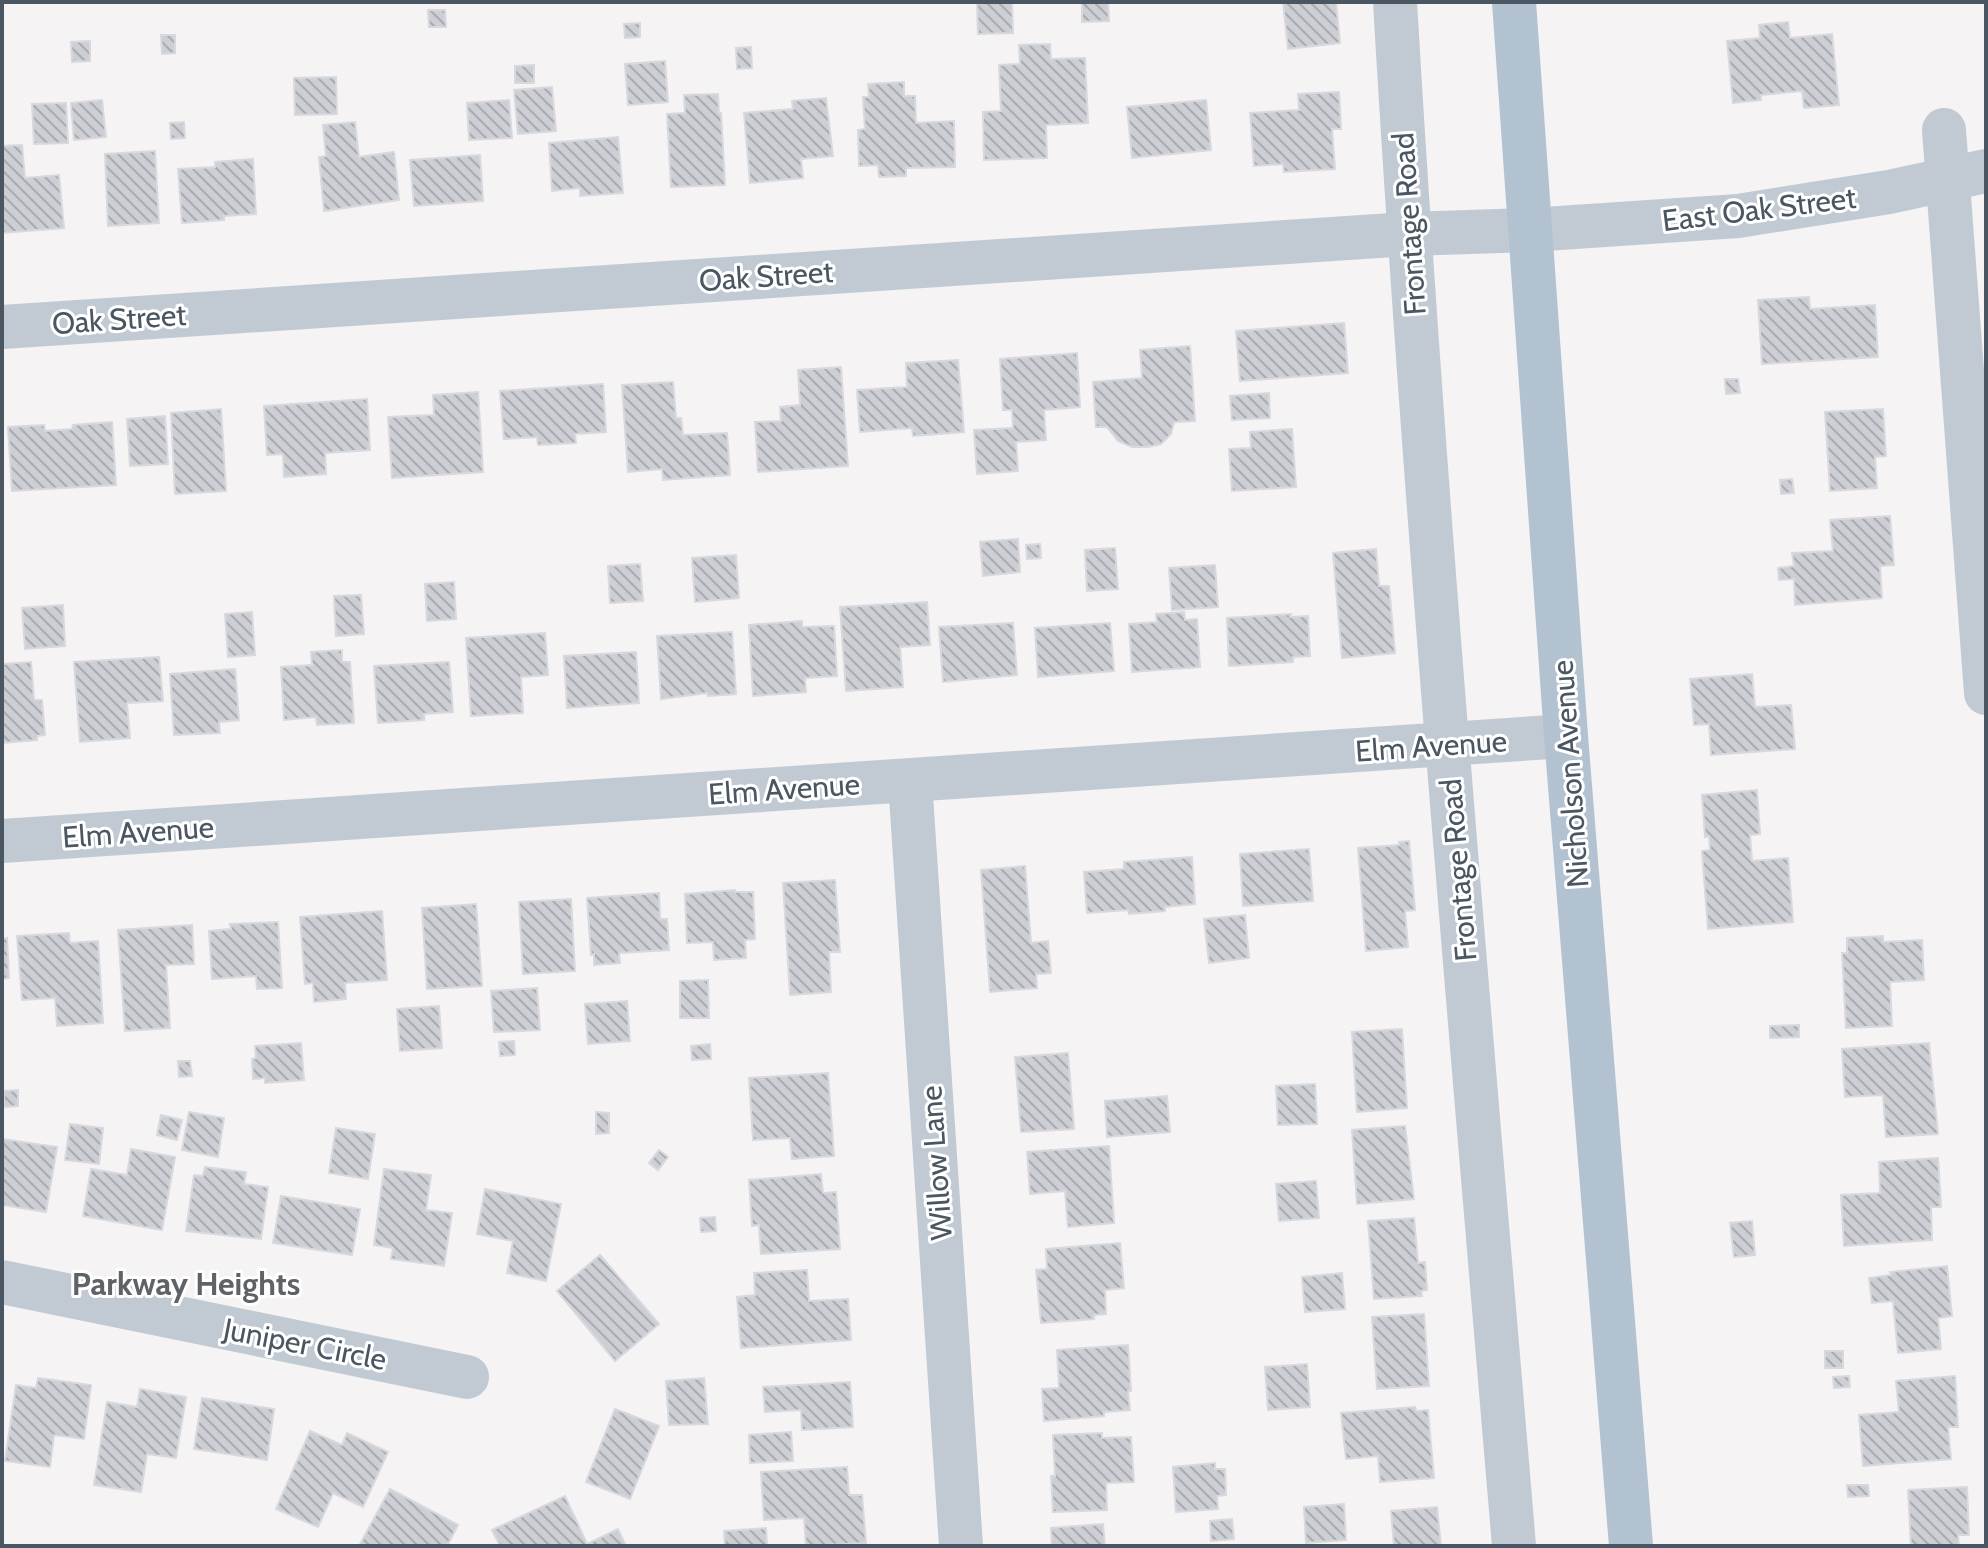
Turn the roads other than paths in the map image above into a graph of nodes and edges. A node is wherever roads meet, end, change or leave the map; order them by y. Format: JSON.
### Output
{"nodes":[{"id":1,"x":1395,"y":2,"type":"edge"},
{"id":2,"x":1514,"y":2,"type":"edge"},
{"id":3,"x":1944,"y":130,"type":"dead end"},
{"id":4,"x":1966,"y":175,"type":"edge"},
{"id":5,"x":1530,"y":230,"type":"junction"},
{"id":6,"x":1408,"y":234,"type":"junction"},
{"id":7,"x":2,"y":327,"type":"edge"},
{"id":8,"x":1984,"y":637,"type":"edge"},
{"id":9,"x":1986,"y":693,"type":"edge"},
{"id":10,"x":1566,"y":736,"type":"junction"},
{"id":11,"x":1447,"y":744,"type":"junction"},
{"id":12,"x":910,"y":781,"type":"junction"},
{"id":13,"x":2,"y":841,"type":"edge"},
{"id":14,"x":2,"y":1282,"type":"edge"},
{"id":15,"x":467,"y":1377,"type":"dead end"},
{"id":16,"x":961,"y":1546,"type":"edge"},
{"id":17,"x":1514,"y":1546,"type":"edge"},
{"id":18,"x":1631,"y":1546,"type":"edge"}],
"edges":[{"from":1,"to":6,"type":"street","name":"Frontage Road"},
{"from":2,"to":5,"type":"main road","name":"Nicholson Avenue"},
{"from":3,"to":4,"type":"street"},
{"from":4,"to":5,"type":"street","name":"East Oak Street"},
{"from":4,"to":8,"type":"street"},
{"from":5,"to":6,"type":"street","name":"Oak Street"},
{"from":5,"to":10,"type":"main road","name":"Nicholson Avenue"},
{"from":6,"to":7,"type":"street","name":"Oak Street"},
{"from":6,"to":11,"type":"street","name":"Frontage Road"},
{"from":8,"to":9,"type":"street"},
{"from":10,"to":11,"type":"street","name":"Elm Avenue"},
{"from":10,"to":18,"type":"main road","name":"Nicholson Avenue"},
{"from":11,"to":12,"type":"street","name":"Elm Avenue"},
{"from":11,"to":17,"type":"street","name":"Frontage Road"},
{"from":12,"to":13,"type":"street","name":"Elm Avenue"},
{"from":12,"to":16,"type":"street","name":"Willow Lane"},
{"from":14,"to":15,"type":"street","name":"Juniper Circle"}]}
